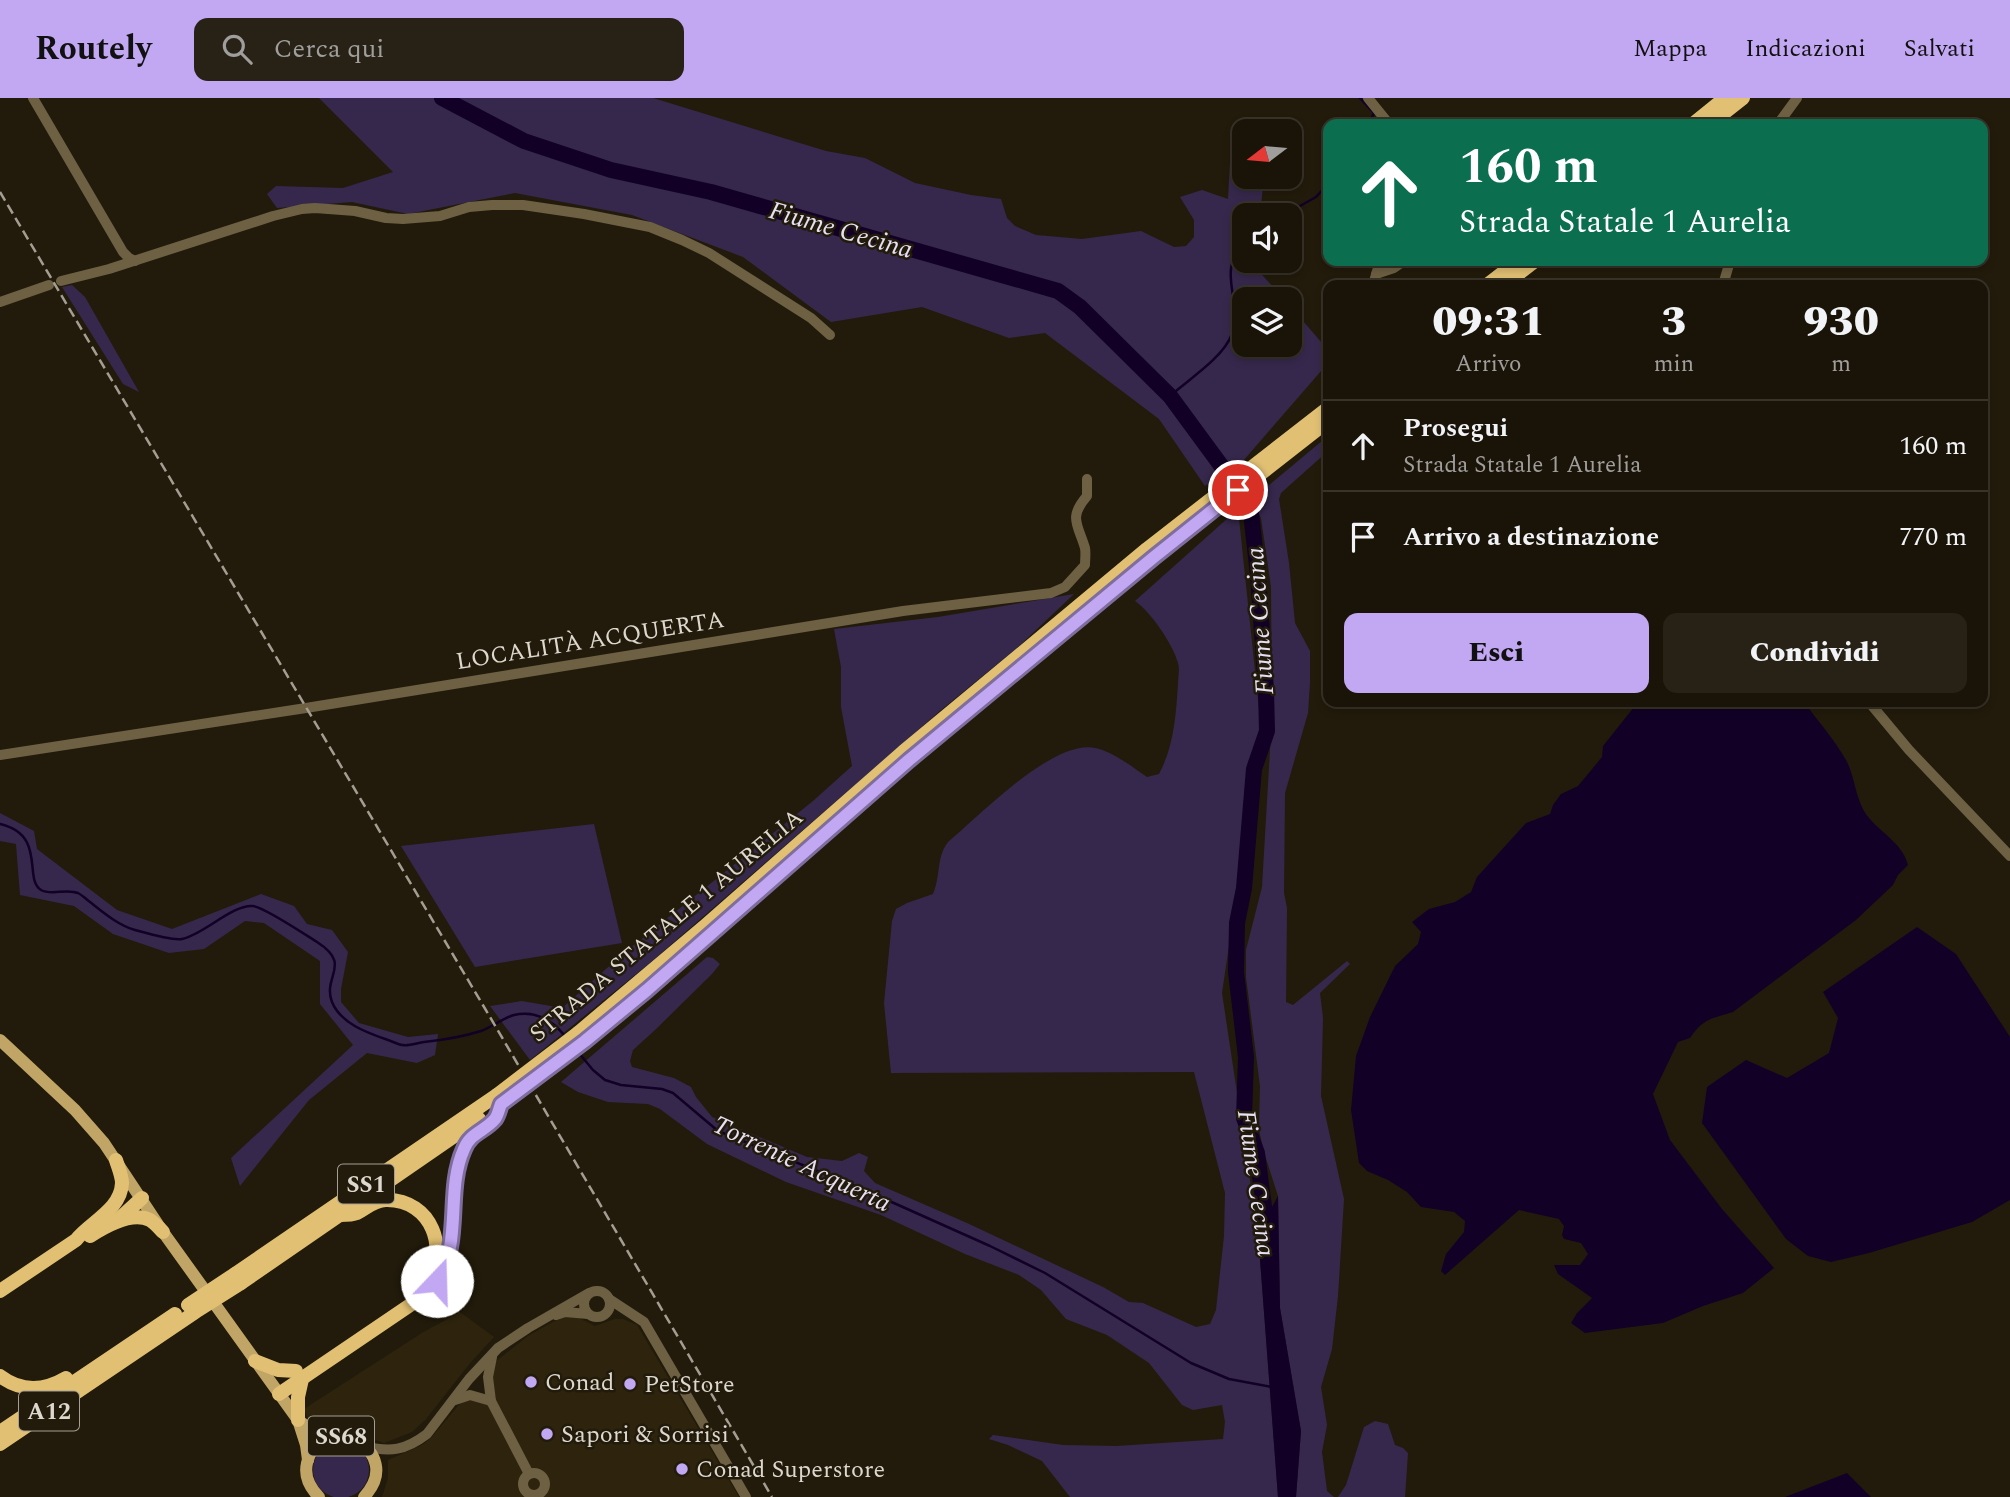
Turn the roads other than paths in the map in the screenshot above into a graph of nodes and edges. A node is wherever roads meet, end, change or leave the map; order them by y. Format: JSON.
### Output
{"nodes":[{"id":1,"x":33,"y":98,"type":"edge"},
{"id":2,"x":1714,"y":98,"type":"edge"},
{"id":3,"x":1725,"y":98,"type":"edge"},
{"id":4,"x":1743,"y":98,"type":"edge"},
{"id":5,"x":1797,"y":98,"type":"edge"},
{"id":6,"x":1369,"y":99,"type":"edge"},
{"id":7,"x":1385,"y":119,"type":"edge"},
{"id":8,"x":1693,"y":119,"type":"edge"},
{"id":9,"x":1698,"y":119,"type":"edge"},
{"id":10,"x":1716,"y":119,"type":"edge"},
{"id":11,"x":1782,"y":119,"type":"edge"},
{"id":12,"x":135,"y":261,"type":"junction"},
{"id":13,"x":1378,"y":266,"type":"edge"},
{"id":14,"x":1397,"y":266,"type":"edge"},
{"id":15,"x":1512,"y":266,"type":"edge"},
{"id":16,"x":1529,"y":266,"type":"edge"},
{"id":17,"x":1376,"y":274,"type":"junction"},
{"id":18,"x":1374,"y":280,"type":"edge"},
{"id":19,"x":1493,"y":280,"type":"edge"},
{"id":20,"x":1510,"y":280,"type":"edge"},
{"id":21,"x":61,"y":282,"type":"dead end"},
{"id":22,"x":49,"y":285,"type":"dead end"},
{"id":23,"x":0,"y":302,"type":"edge"},
{"id":24,"x":830,"y":335,"type":"dead end"},
{"id":25,"x":1323,"y":413,"type":"edge"},
{"id":26,"x":1323,"y":424,"type":"edge"},
{"id":27,"x":1285,"y":447,"type":"junction"},
{"id":28,"x":1087,"y":479,"type":"dead end"},
{"id":29,"x":1873,"y":707,"type":"edge"},
{"id":30,"x":0,"y":755,"type":"edge"},
{"id":31,"x":2010,"y":856,"type":"edge"},
{"id":32,"x":3,"y":1046,"type":"edge"},
{"id":33,"x":501,"y":1100,"type":"junction"},
{"id":34,"x":116,"y":1160,"type":"junction"},
{"id":35,"x":142,"y":1198,"type":"junction"},
{"id":36,"x":114,"y":1214,"type":"junction"},
{"id":37,"x":340,"y":1215,"type":"junction"},
{"id":38,"x":163,"y":1232,"type":"junction"},
{"id":39,"x":238,"y":1279,"type":"junction"},
{"id":40,"x":0,"y":1291,"type":"edge"},
{"id":41,"x":589,"y":1293,"type":"junction"},
{"id":42,"x":609,"y":1299,"type":"junction"},
{"id":43,"x":191,"y":1309,"type":"junction"},
{"id":44,"x":588,"y":1314,"type":"junction"},
{"id":45,"x":633,"y":1315,"type":"junction"},
{"id":46,"x":602,"y":1316,"type":"junction"},
{"id":47,"x":548,"y":1317,"type":"junction"},
{"id":48,"x":493,"y":1353,"type":"junction"},
{"id":49,"x":255,"y":1361,"type":"junction"},
{"id":50,"x":87,"y":1373,"type":"junction"},
{"id":51,"x":299,"y":1375,"type":"junction"},
{"id":52,"x":0,"y":1376,"type":"edge"},
{"id":53,"x":277,"y":1391,"type":"junction"},
{"id":54,"x":491,"y":1401,"type":"junction"},
{"id":55,"x":450,"y":1404,"type":"junction"},
{"id":56,"x":298,"y":1419,"type":"junction"},
{"id":57,"x":0,"y":1432,"type":"edge"},
{"id":58,"x":332,"y":1437,"type":"junction"},
{"id":59,"x":0,"y":1444,"type":"edge"},
{"id":60,"x":365,"y":1446,"type":"junction"},
{"id":61,"x":392,"y":1450,"type":"junction"},
{"id":62,"x":308,"y":1461,"type":"junction"},
{"id":63,"x":376,"y":1472,"type":"junction"},
{"id":64,"x":529,"y":1474,"type":"dead end"},
{"id":65,"x":308,"y":1482,"type":"junction"},
{"id":66,"x":366,"y":1496,"type":"edge"},
{"id":67,"x":303,"y":1497,"type":"edge"},
{"id":68,"x":319,"y":1497,"type":"edge"},
{"id":69,"x":746,"y":1497,"type":"edge"}],
"edges":[{"from":1,"to":12,"type":"street"},
{"from":2,"to":8,"type":"highway"},
{"from":3,"to":9,"type":"highway"},
{"from":4,"to":10,"type":"highway"},
{"from":5,"to":11,"type":"street"},
{"from":6,"to":7,"type":"street"},
{"from":12,"to":21,"type":"street"},
{"from":12,"to":24,"type":"street"},
{"from":13,"to":17,"type":"street"},
{"from":14,"to":17,"type":"street"},
{"from":15,"to":19,"type":"highway"},
{"from":16,"to":20,"type":"highway"},
{"from":17,"to":18,"type":"street"},
{"from":22,"to":23,"type":"street"},
{"from":25,"to":27,"type":"highway","name":"STRADA STATALE 1 AURELIA","number":"SS1"},
{"from":26,"to":27,"type":"highway","name":"STRADA STATALE 1 AURELIA","number":"SS1"},
{"from":27,"to":33,"type":"highway","name":"STRADA STATALE 1 AURELIA","number":"SS1","bridge":true},
{"from":28,"to":30,"type":"street","name":"LOCALITÀ ACQUERTA"},
{"from":29,"to":31,"type":"street"},
{"from":32,"to":34,"type":"main road","number":"SS68"},
{"from":33,"to":37,"type":"highway","name":"STRADA STATALE 1 AURELIA","number":"SS1"},
{"from":33,"to":39,"type":"highway","name":"STRADA STATALE 1 AURELIA","number":"SS1"},
{"from":33,"to":51,"type":"highway"},
{"from":34,"to":35,"type":"main road","number":"SS68"},
{"from":34,"to":36,"type":"highway"},
{"from":35,"to":36,"type":"highway"},
{"from":35,"to":38,"type":"main road","number":"SS68"},
{"from":36,"to":38,"type":"highway"},
{"from":36,"to":40,"type":"highway"},
{"from":37,"to":39,"type":"highway","name":"STRADA STATALE 1 AURELIA","number":"SS1"},
{"from":37,"to":51,"type":"highway","number":"SS1"},
{"from":38,"to":49,"type":"main road","number":"SS68"},
{"from":39,"to":43,"type":"highway","name":"STRADA STATALE 1 AURELIA","number":"SS1","bridge":true},
{"from":41,"to":42,"type":"street"},
{"from":41,"to":44,"type":"street"},
{"from":41,"to":47,"type":"street"},
{"from":42,"to":45,"type":"street"},
{"from":42,"to":46,"type":"street"},
{"from":43,"to":50,"type":"highway","name":"STRADA STATALE 1 AURELIA","number":"SS1"},
{"from":43,"to":59,"type":"highway","name":"STRADA STATALE 1 AURELIA","number":"A12"},
{"from":44,"to":46,"type":"street"},
{"from":44,"to":47,"type":"street"},
{"from":45,"to":46,"type":"street"},
{"from":45,"to":69,"type":"street"},
{"from":47,"to":48,"type":"street"},
{"from":48,"to":54,"type":"street"},
{"from":48,"to":55,"type":"street"},
{"from":49,"to":51,"type":"highway"},
{"from":49,"to":53,"type":"main road","number":"SS68"},
{"from":50,"to":52,"type":"highway"},
{"from":50,"to":57,"type":"highway","name":"STRADA STATALE 1 AURELIA","number":"SS1"},
{"from":51,"to":53,"type":"highway"},
{"from":51,"to":56,"type":"highway"},
{"from":53,"to":56,"type":"main road","number":"SS68"},
{"from":54,"to":55,"type":"street"},
{"from":54,"to":64,"type":"street"},
{"from":55,"to":61,"type":"street"},
{"from":56,"to":58,"type":"main road","number":"SS68"},
{"from":56,"to":62,"type":"main road","number":"SS68"},
{"from":58,"to":60,"type":"main road","number":"SS68"},
{"from":58,"to":62,"type":"main road","number":"SS68"},
{"from":60,"to":61,"type":"street"},
{"from":60,"to":63,"type":"main road","number":"SS68"},
{"from":61,"to":63,"type":"street"},
{"from":62,"to":65,"type":"main road","number":"SS68"},
{"from":63,"to":66,"type":"main road","number":"SS68"},
{"from":65,"to":67,"type":"main road"},
{"from":65,"to":68,"type":"main road","number":"SS68"}]}
